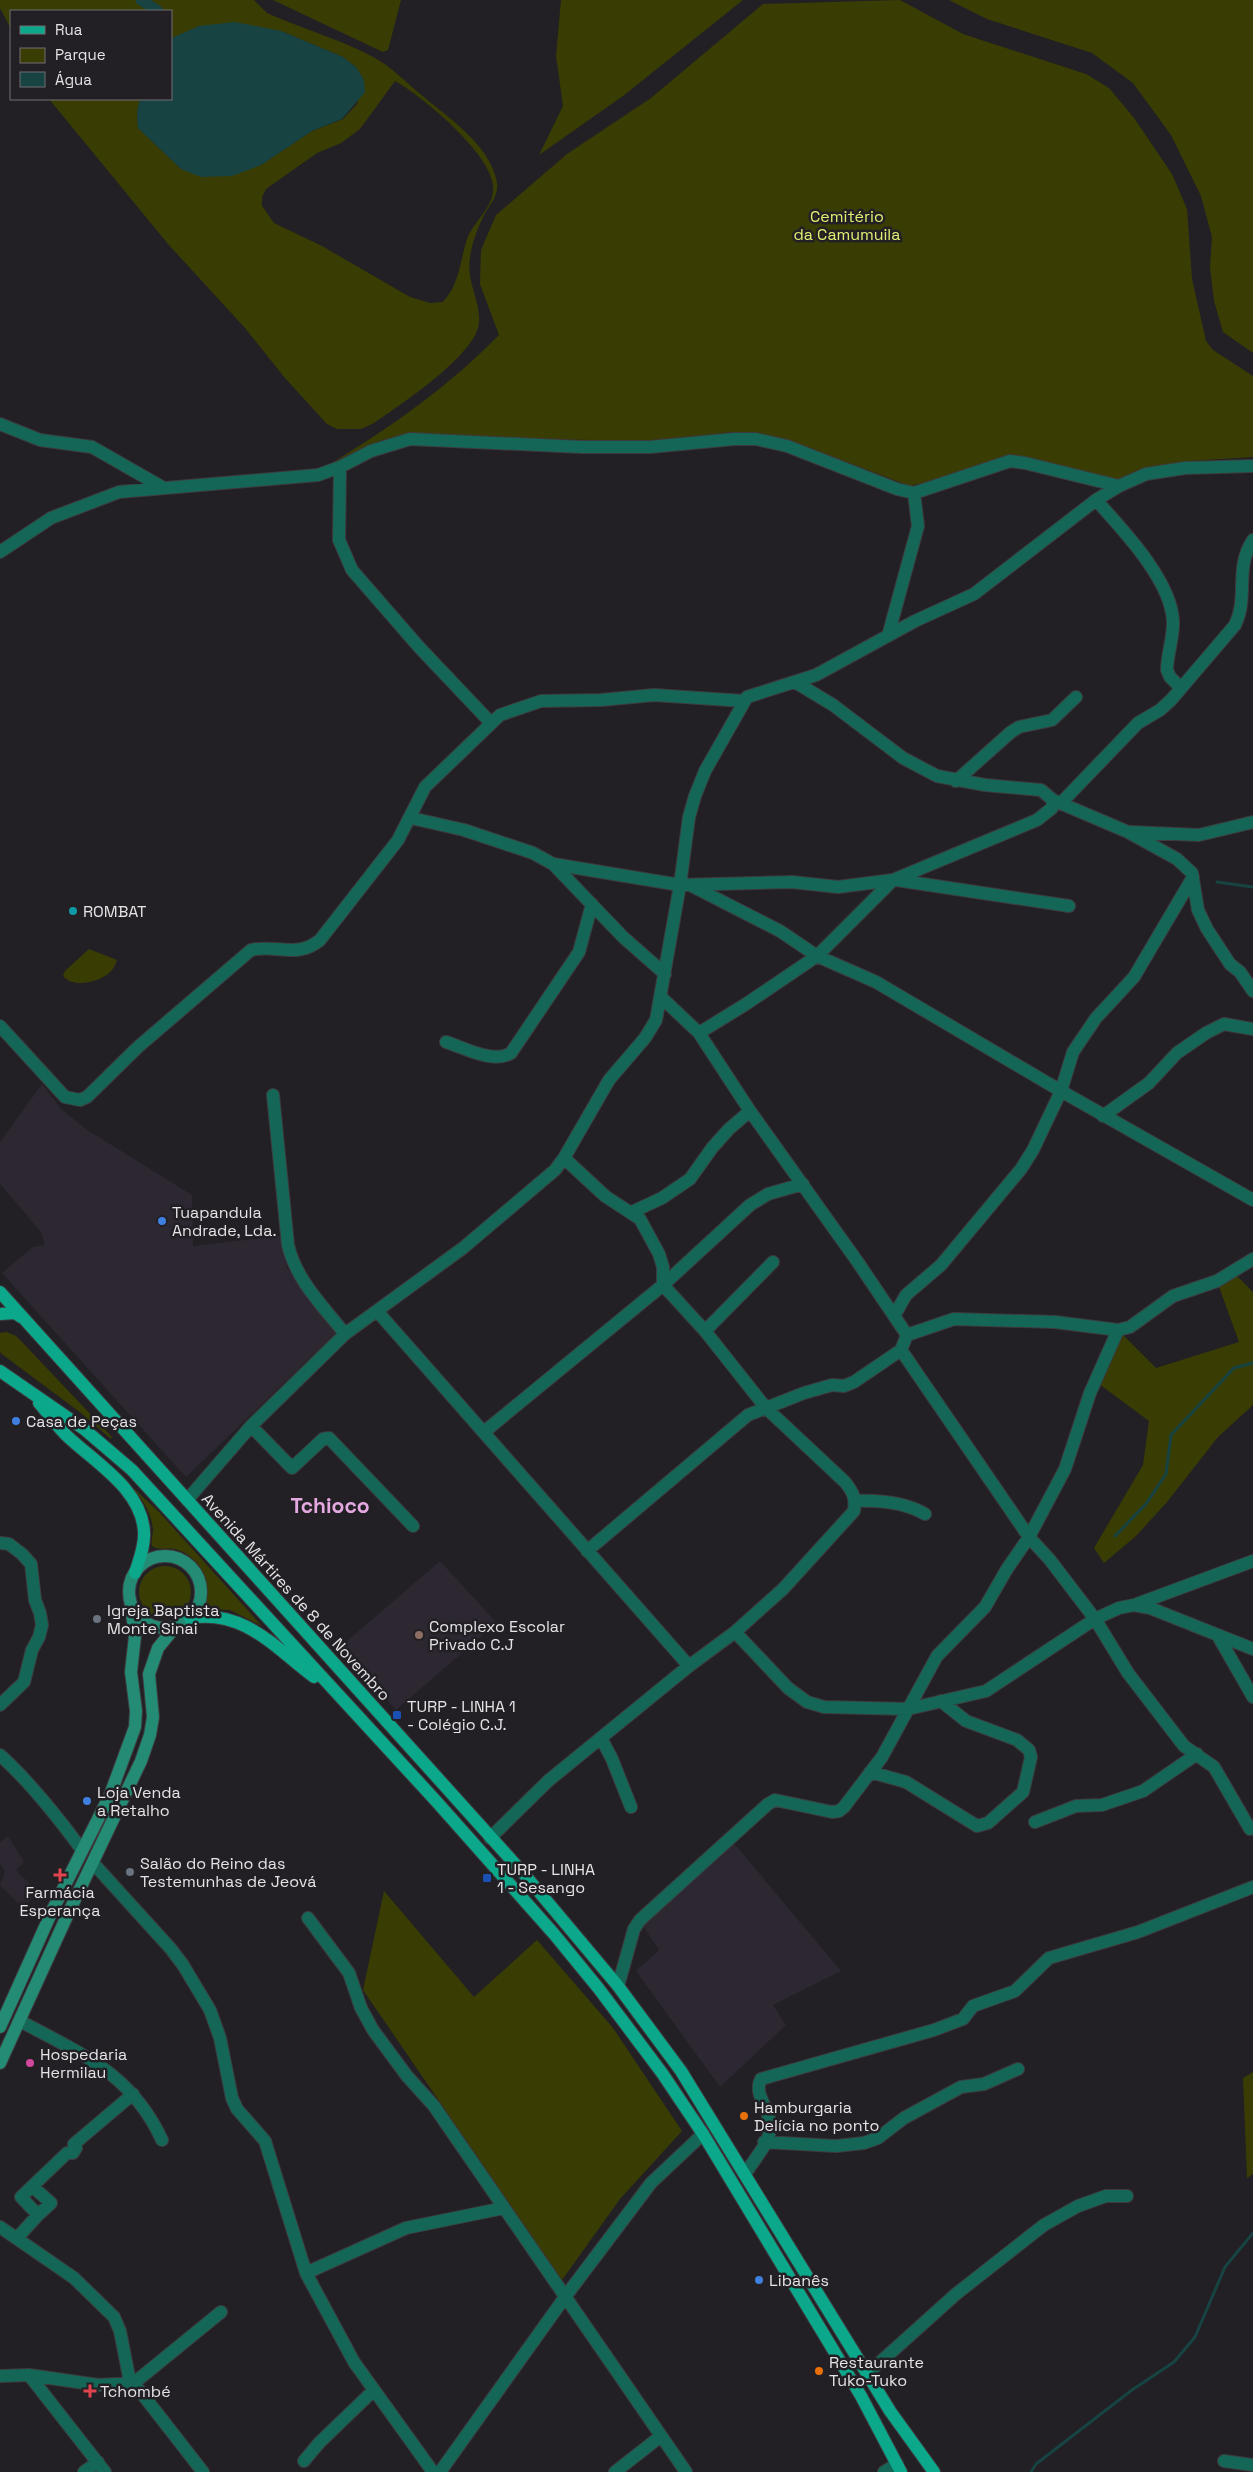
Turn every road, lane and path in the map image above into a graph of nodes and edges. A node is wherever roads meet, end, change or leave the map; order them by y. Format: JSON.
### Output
{"nodes":[{"id":1,"x":0,"y":424,"type":"edge"},
{"id":2,"x":1253,"y":466,"type":"edge"},
{"id":3,"x":340,"y":467,"type":"junction"},
{"id":4,"x":1119,"y":486,"type":"junction"},
{"id":5,"x":162,"y":487,"type":"junction"},
{"id":6,"x":914,"y":494,"type":"junction"},
{"id":7,"x":1096,"y":500,"type":"junction"},
{"id":8,"x":1253,"y":540,"type":"edge"},
{"id":9,"x":0,"y":552,"type":"edge"},
{"id":10,"x":888,"y":636,"type":"junction"},
{"id":11,"x":794,"y":682,"type":"junction"},
{"id":12,"x":1181,"y":688,"type":"junction"},
{"id":13,"x":1076,"y":696,"type":"dead end"},
{"id":14,"x":744,"y":702,"type":"junction"},
{"id":15,"x":491,"y":723,"type":"junction"},
{"id":16,"x":956,"y":781,"type":"junction"},
{"id":17,"x":1057,"y":802,"type":"junction"},
{"id":18,"x":411,"y":818,"type":"junction"},
{"id":19,"x":1253,"y":822,"type":"edge"},
{"id":20,"x":1128,"y":832,"type":"junction"},
{"id":21,"x":553,"y":864,"type":"junction"},
{"id":22,"x":1193,"y":877,"type":"junction"},
{"id":23,"x":894,"y":880,"type":"junction"},
{"id":24,"x":685,"y":885,"type":"junction"},
{"id":25,"x":592,"y":904,"type":"junction"},
{"id":26,"x":1069,"y":906,"type":"dead end"},
{"id":27,"x":817,"y":956,"type":"junction"},
{"id":28,"x":665,"y":974,"type":"junction"},
{"id":29,"x":1253,"y":991,"type":"edge"},
{"id":30,"x":661,"y":997,"type":"junction"},
{"id":31,"x":0,"y":1026,"type":"edge"},
{"id":32,"x":1253,"y":1029,"type":"edge"},
{"id":33,"x":699,"y":1033,"type":"junction"},
{"id":34,"x":446,"y":1042,"type":"dead end"},
{"id":35,"x":1061,"y":1091,"type":"junction"},
{"id":36,"x":273,"y":1095,"type":"dead end"},
{"id":37,"x":750,"y":1111,"type":"junction"},
{"id":38,"x":1104,"y":1116,"type":"junction"},
{"id":39,"x":564,"y":1158,"type":"junction"},
{"id":40,"x":803,"y":1184,"type":"junction"},
{"id":41,"x":1253,"y":1200,"type":"edge"},
{"id":42,"x":632,"y":1212,"type":"junction"},
{"id":43,"x":1253,"y":1259,"type":"edge"},
{"id":44,"x":774,"y":1262,"type":"dead end"},
{"id":45,"x":663,"y":1285,"type":"junction"},
{"id":46,"x":0,"y":1292,"type":"edge"},
{"id":47,"x":377,"y":1311,"type":"junction"},
{"id":48,"x":0,"y":1314,"type":"edge"},
{"id":49,"x":894,"y":1316,"type":"junction"},
{"id":50,"x":23,"y":1318,"type":"junction"},
{"id":51,"x":1118,"y":1330,"type":"junction"},
{"id":52,"x":705,"y":1331,"type":"junction"},
{"id":53,"x":345,"y":1334,"type":"junction"},
{"id":54,"x":907,"y":1335,"type":"junction"},
{"id":55,"x":901,"y":1350,"type":"junction"},
{"id":56,"x":0,"y":1371,"type":"edge"},
{"id":57,"x":31,"y":1393,"type":"junction"},
{"id":58,"x":766,"y":1408,"type":"junction"},
{"id":59,"x":251,"y":1426,"type":"junction"},
{"id":60,"x":484,"y":1432,"type":"junction"},
{"id":61,"x":188,"y":1500,"type":"junction"},
{"id":62,"x":855,"y":1501,"type":"junction"},
{"id":63,"x":924,"y":1514,"type":"dead end"},
{"id":64,"x":413,"y":1526,"type":"dead end"},
{"id":65,"x":1030,"y":1537,"type":"junction"},
{"id":66,"x":0,"y":1543,"type":"edge"},
{"id":67,"x":587,"y":1551,"type":"junction"},
{"id":68,"x":1253,"y":1561,"type":"edge"},
{"id":69,"x":135,"y":1573,"type":"junction"},
{"id":70,"x":130,"y":1599,"type":"junction"},
{"id":71,"x":1134,"y":1605,"type":"junction"},
{"id":72,"x":190,"y":1618,"type":"junction"},
{"id":73,"x":1094,"y":1619,"type":"junction"},
{"id":74,"x":176,"y":1626,"type":"junction"},
{"id":75,"x":735,"y":1632,"type":"junction"},
{"id":76,"x":1218,"y":1636,"type":"junction"},
{"id":77,"x":1253,"y":1649,"type":"edge"},
{"id":78,"x":689,"y":1666,"type":"junction"},
{"id":79,"x":340,"y":1696,"type":"junction"},
{"id":80,"x":1253,"y":1697,"type":"edge"},
{"id":81,"x":941,"y":1702,"type":"junction"},
{"id":82,"x":0,"y":1706,"type":"edge"},
{"id":83,"x":908,"y":1709,"type":"junction"},
{"id":84,"x":600,"y":1738,"type":"junction"},
{"id":85,"x":1197,"y":1754,"type":"junction"},
{"id":86,"x":2,"y":1762,"type":"edge"},
{"id":87,"x":870,"y":1772,"type":"junction"},
{"id":88,"x":631,"y":1806,"type":"dead end"},
{"id":89,"x":1035,"y":1822,"type":"dead end"},
{"id":90,"x":1250,"y":1829,"type":"dead end"},
{"id":91,"x":490,"y":1838,"type":"junction"},
{"id":92,"x":82,"y":1850,"type":"junction"},
{"id":93,"x":93,"y":1863,"type":"junction"},
{"id":94,"x":1253,"y":1888,"type":"edge"},
{"id":95,"x":308,"y":1918,"type":"dead end"},
{"id":96,"x":618,"y":1986,"type":"junction"},
{"id":97,"x":20,"y":2021,"type":"junction"},
{"id":98,"x":0,"y":2027,"type":"edge"},
{"id":99,"x":0,"y":2063,"type":"edge"},
{"id":100,"x":1018,"y":2069,"type":"dead end"},
{"id":101,"x":133,"y":2094,"type":"junction"},
{"id":102,"x":703,"y":2134,"type":"junction"},
{"id":103,"x":162,"y":2140,"type":"dead end"},
{"id":104,"x":764,"y":2142,"type":"junction"},
{"id":105,"x":745,"y":2174,"type":"junction"},
{"id":106,"x":1127,"y":2196,"type":"dead end"},
{"id":107,"x":504,"y":2208,"type":"junction"},
{"id":108,"x":0,"y":2227,"type":"edge"},
{"id":109,"x":17,"y":2238,"type":"junction"},
{"id":110,"x":306,"y":2274,"type":"junction"},
{"id":111,"x":565,"y":2297,"type":"junction"},
{"id":112,"x":221,"y":2312,"type":"dead end"},
{"id":113,"x":867,"y":2374,"type":"junction"},
{"id":114,"x":29,"y":2375,"type":"junction"},
{"id":115,"x":0,"y":2376,"type":"edge"},
{"id":116,"x":134,"y":2384,"type":"junction"},
{"id":117,"x":374,"y":2390,"type":"junction"},
{"id":118,"x":661,"y":2436,"type":"junction"},
{"id":119,"x":304,"y":2461,"type":"dead end"},
{"id":120,"x":1224,"y":2461,"type":"dead end"},
{"id":121,"x":1253,"y":2465,"type":"edge"},
{"id":122,"x":102,"y":2467,"type":"edge"},
{"id":123,"x":899,"y":2468,"type":"edge"},
{"id":124,"x":84,"y":2472,"type":"edge"},
{"id":125,"x":203,"y":2472,"type":"edge"},
{"id":126,"x":433,"y":2472,"type":"edge"},
{"id":127,"x":440,"y":2472,"type":"edge"},
{"id":128,"x":615,"y":2472,"type":"edge"},
{"id":129,"x":686,"y":2472,"type":"edge"},
{"id":130,"x":884,"y":2472,"type":"edge"},
{"id":131,"x":934,"y":2472,"type":"edge"}],
"edges":[{"from":1,"to":5,"type":"street"},
{"from":2,"to":4,"type":"street"},
{"from":3,"to":5,"type":"street"},
{"from":3,"to":6,"type":"street"},
{"from":3,"to":15,"type":"street"},
{"from":4,"to":6,"type":"street"},
{"from":4,"to":7,"type":"street"},
{"from":5,"to":9,"type":"street"},
{"from":6,"to":10,"type":"street"},
{"from":7,"to":10,"type":"street"},
{"from":7,"to":12,"type":"street"},
{"from":8,"to":12,"type":"street"},
{"from":10,"to":11,"type":"street"},
{"from":11,"to":14,"type":"street"},
{"from":11,"to":16,"type":"street"},
{"from":12,"to":17,"type":"street"},
{"from":13,"to":16,"type":"street"},
{"from":14,"to":15,"type":"street"},
{"from":14,"to":24,"type":"street"},
{"from":15,"to":18,"type":"street"},
{"from":16,"to":17,"type":"street"},
{"from":17,"to":20,"type":"street"},
{"from":17,"to":23,"type":"street"},
{"from":18,"to":21,"type":"street"},
{"from":18,"to":31,"type":"street"},
{"from":19,"to":20,"type":"street"},
{"from":20,"to":22,"type":"street"},
{"from":21,"to":24,"type":"street"},
{"from":21,"to":25,"type":"street"},
{"from":22,"to":29,"type":"street"},
{"from":22,"to":35,"type":"street"},
{"from":23,"to":24,"type":"street"},
{"from":23,"to":26,"type":"street"},
{"from":23,"to":27,"type":"street"},
{"from":24,"to":27,"type":"street"},
{"from":24,"to":28,"type":"street"},
{"from":25,"to":28,"type":"street"},
{"from":25,"to":34,"type":"street"},
{"from":27,"to":33,"type":"street"},
{"from":27,"to":35,"type":"street"},
{"from":28,"to":30,"type":"street"},
{"from":30,"to":33,"type":"street"},
{"from":30,"to":39,"type":"street"},
{"from":32,"to":38,"type":"street"},
{"from":33,"to":37,"type":"street"},
{"from":35,"to":38,"type":"street"},
{"from":35,"to":49,"type":"street"},
{"from":36,"to":53,"type":"street"},
{"from":37,"to":40,"type":"street"},
{"from":37,"to":42,"type":"street"},
{"from":38,"to":41,"type":"street"},
{"from":39,"to":42,"type":"street"},
{"from":39,"to":47,"type":"street"},
{"from":40,"to":45,"type":"street"},
{"from":40,"to":49,"type":"street"},
{"from":42,"to":45,"type":"street"},
{"from":43,"to":51,"type":"street"},
{"from":44,"to":52,"type":"street"},
{"from":45,"to":52,"type":"street"},
{"from":45,"to":60,"type":"street"},
{"from":46,"to":50,"type":"main road","name":"Avenida Mártires de 8 de Novembro"},
{"from":47,"to":53,"type":"street"},
{"from":47,"to":60,"type":"street"},
{"from":48,"to":50,"type":"main road"},
{"from":49,"to":54,"type":"street"},
{"from":50,"to":61,"type":"main road","name":"Avenida Mártires de 8 de Novembro"},
{"from":51,"to":54,"type":"street"},
{"from":51,"to":65,"type":"street"},
{"from":52,"to":58,"type":"street"},
{"from":53,"to":59,"type":"street"},
{"from":54,"to":55,"type":"street"},
{"from":55,"to":58,"type":"street"},
{"from":55,"to":65,"type":"street"},
{"from":56,"to":57,"type":"main road","name":"Avenida Mártires de 8 de Novembro"},
{"from":57,"to":69,"type":"main road"},
{"from":57,"to":79,"type":"main road","name":"Avenida Mártires de 8 de Novembro"},
{"from":58,"to":62,"type":"street"},
{"from":58,"to":67,"type":"street"},
{"from":59,"to":61,"type":"street"},
{"from":59,"to":64,"type":"street"},
{"from":60,"to":67,"type":"street"},
{"from":61,"to":91,"type":"main road","name":"Avenida Mártires de 8 de Novembro"},
{"from":62,"to":63,"type":"street"},
{"from":62,"to":75,"type":"street"},
{"from":65,"to":73,"type":"street"},
{"from":65,"to":83,"type":"street"},
{"from":66,"to":82,"type":"street"},
{"from":67,"to":78,"type":"street"},
{"from":68,"to":71,"type":"street"},
{"from":69,"to":70,"type":"street"},
{"from":69,"to":72,"type":"street"},
{"from":70,"to":74,"type":"street"},
{"from":70,"to":92,"type":"street"},
{"from":71,"to":73,"type":"street"},
{"from":71,"to":76,"type":"street"},
{"from":72,"to":74,"type":"street"},
{"from":72,"to":79,"type":"main road"},
{"from":73,"to":81,"type":"street"},
{"from":73,"to":85,"type":"street"},
{"from":74,"to":93,"type":"street"},
{"from":75,"to":78,"type":"street"},
{"from":75,"to":83,"type":"street"},
{"from":76,"to":77,"type":"street"},
{"from":76,"to":80,"type":"street"},
{"from":78,"to":84,"type":"street"},
{"from":79,"to":102,"type":"main road","name":"Avenida Mártires de 8 de Novembro"},
{"from":81,"to":83,"type":"street"},
{"from":81,"to":87,"type":"street"},
{"from":83,"to":87,"type":"street"},
{"from":84,"to":88,"type":"street"},
{"from":84,"to":91,"type":"street"},
{"from":85,"to":89,"type":"street"},
{"from":85,"to":90,"type":"street"},
{"from":86,"to":92,"type":"street"},
{"from":87,"to":96,"type":"street"},
{"from":91,"to":96,"type":"main road","name":"Avenida Mártires de 8 de Novembro"},
{"from":92,"to":98,"type":"street"},
{"from":93,"to":97,"type":"street"},
{"from":93,"to":110,"type":"street"},
{"from":94,"to":104,"type":"street"},
{"from":95,"to":107,"type":"street"},
{"from":96,"to":105,"type":"main road","name":"Avenida Mártires de 8 de Novembro"},
{"from":97,"to":99,"type":"street"},
{"from":97,"to":101,"type":"street"},
{"from":100,"to":104,"type":"street"},
{"from":101,"to":103,"type":"street"},
{"from":101,"to":109,"type":"street"},
{"from":102,"to":111,"type":"street"},
{"from":102,"to":123,"type":"main road","name":"Avenida Mártires de 8 de Novembro"},
{"from":104,"to":105,"type":"street"},
{"from":105,"to":113,"type":"main road","name":"Avenida Mártires de 8 de Novembro"},
{"from":106,"to":113,"type":"street"},
{"from":107,"to":110,"type":"street"},
{"from":107,"to":111,"type":"street"},
{"from":108,"to":109,"type":"street"},
{"from":109,"to":116,"type":"street"},
{"from":110,"to":117,"type":"street"},
{"from":111,"to":118,"type":"street"},
{"from":111,"to":127,"type":"street"},
{"from":112,"to":116,"type":"street"},
{"from":113,"to":131,"type":"main road","name":"Avenida Mártires de 8 de Novembro"},
{"from":114,"to":115,"type":"street"},
{"from":114,"to":116,"type":"street"},
{"from":114,"to":122,"type":"street"},
{"from":116,"to":125,"type":"street"},
{"from":117,"to":119,"type":"street"},
{"from":117,"to":126,"type":"street"},
{"from":118,"to":128,"type":"street"},
{"from":118,"to":129,"type":"street"},
{"from":120,"to":121,"type":"street"},
{"from":122,"to":124,"type":"street"},
{"from":123,"to":130,"type":"street"}]}
